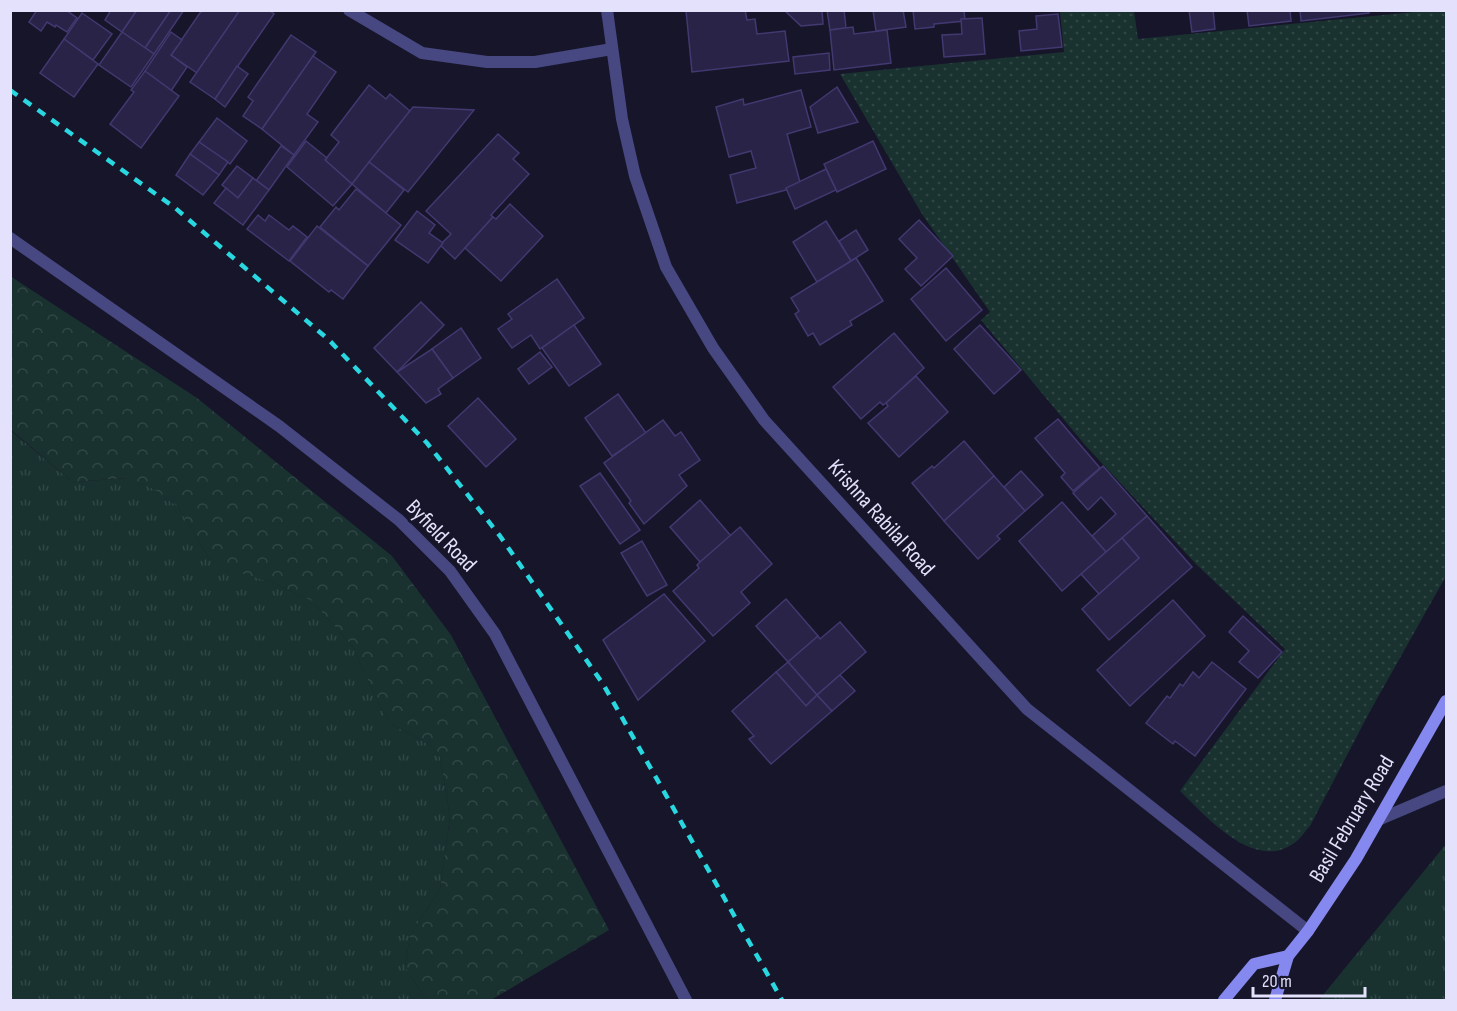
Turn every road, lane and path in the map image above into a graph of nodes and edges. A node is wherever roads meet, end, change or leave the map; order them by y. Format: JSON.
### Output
{"nodes":[{"id":1,"x":349,"y":10,"type":"edge"},
{"id":2,"x":607,"y":10,"type":"edge"},
{"id":3,"x":612,"y":49,"type":"junction"},
{"id":4,"x":10,"y":238,"type":"edge"},
{"id":5,"x":1446,"y":700,"type":"edge"},
{"id":6,"x":1446,"y":790,"type":"edge"},
{"id":7,"x":1378,"y":820,"type":"junction"},
{"id":8,"x":1308,"y":931,"type":"junction"},
{"id":9,"x":1287,"y":956,"type":"junction"},
{"id":10,"x":686,"y":1000,"type":"edge"},
{"id":11,"x":1224,"y":1000,"type":"edge"},
{"id":12,"x":1275,"y":1000,"type":"edge"}],
"edges":[{"from":1,"to":3,"type":"street"},
{"from":2,"to":3,"type":"street","name":"Krishna Rabilal Road"},
{"from":3,"to":8,"type":"street","name":"Krishna Rabilal Road"},
{"from":4,"to":10,"type":"street","name":"Byfield Road"},
{"from":5,"to":7,"type":"street","name":"Basil February Road"},
{"from":6,"to":7,"type":"street"},
{"from":7,"to":8,"type":"street","name":"Basil February Road"},
{"from":8,"to":9,"type":"street","name":"Basil February Road"},
{"from":9,"to":11,"type":"street"},
{"from":9,"to":12,"type":"street","name":"Basil February Road"}]}
